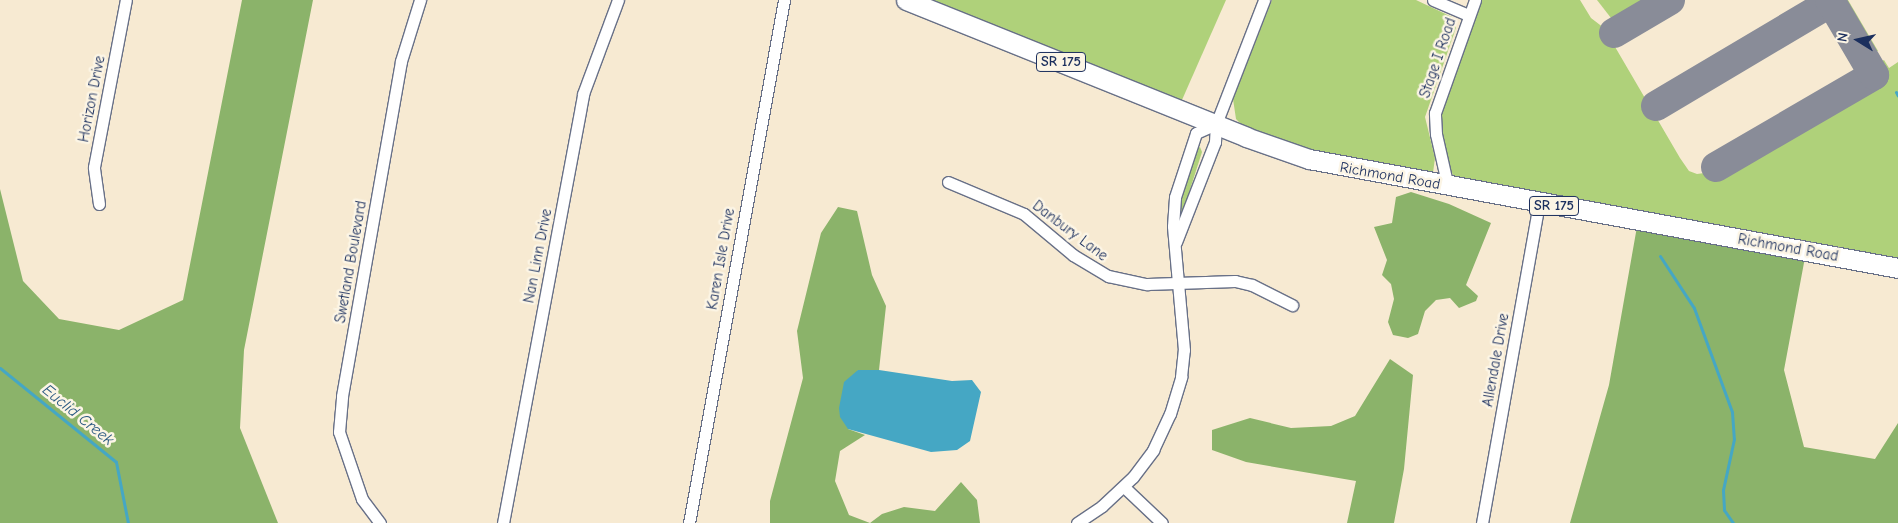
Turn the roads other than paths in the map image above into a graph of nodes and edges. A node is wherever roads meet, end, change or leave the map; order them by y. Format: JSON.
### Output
{"nodes":[{"id":1,"x":126,"y":0,"type":"edge"},
{"id":2,"x":420,"y":0,"type":"edge"},
{"id":3,"x":618,"y":0,"type":"edge"},
{"id":4,"x":784,"y":0,"type":"edge"},
{"id":5,"x":906,"y":0,"type":"edge"},
{"id":6,"x":1264,"y":0,"type":"edge"},
{"id":7,"x":1433,"y":0,"type":"edge"},
{"id":8,"x":1475,"y":0,"type":"edge"},
{"id":9,"x":1468,"y":15,"type":"junction"},
{"id":10,"x":1216,"y":124,"type":"junction"},
{"id":11,"x":948,"y":182,"type":"dead end"},
{"id":12,"x":1448,"y":186,"type":"junction"},
{"id":13,"x":1539,"y":203,"type":"junction"},
{"id":14,"x":99,"y":204,"type":"dead end"},
{"id":15,"x":1176,"y":242,"type":"junction"},
{"id":16,"x":1898,"y":268,"type":"edge"},
{"id":17,"x":1179,"y":283,"type":"junction"},
{"id":18,"x":1292,"y":305,"type":"dead end"},
{"id":19,"x":1124,"y":487,"type":"junction"},
{"id":20,"x":380,"y":523,"type":"edge"},
{"id":21,"x":504,"y":523,"type":"edge"},
{"id":22,"x":689,"y":523,"type":"edge"},
{"id":23,"x":1077,"y":523,"type":"edge"},
{"id":24,"x":1162,"y":523,"type":"edge"},
{"id":25,"x":1482,"y":523,"type":"edge"}],
"edges":[{"from":1,"to":14,"type":"street","name":"Horizon Drive"},
{"from":2,"to":20,"type":"street","name":"Swetland Boulevard"},
{"from":3,"to":21,"type":"street","name":"Nan Linn Drive"},
{"from":4,"to":22,"type":"street","name":"Karen Isle Drive"},
{"from":5,"to":10,"type":"main road","name":"Richmond Road","number":"SR 175"},
{"from":6,"to":10,"type":"street"},
{"from":7,"to":9,"type":"street"},
{"from":8,"to":9,"type":"street","name":"Stage I Road"},
{"from":9,"to":12,"type":"street","name":"Stage I Road"},
{"from":10,"to":12,"type":"main road","name":"Richmond Road","number":"SR 175"},
{"from":10,"to":15,"type":"street"},
{"from":10,"to":15,"type":"street"},
{"from":11,"to":17,"type":"street","name":"Danbury Lane"},
{"from":12,"to":13,"type":"main road","name":"Richmond Road","number":"SR 175"},
{"from":13,"to":16,"type":"main road","name":"Richmond Road","number":"SR 175"},
{"from":13,"to":25,"type":"street","name":"Allendale Drive"},
{"from":15,"to":17,"type":"street"},
{"from":17,"to":18,"type":"street","name":"Danbury Lane"},
{"from":17,"to":19,"type":"street"},
{"from":19,"to":23,"type":"street"},
{"from":19,"to":24,"type":"street"}]}
